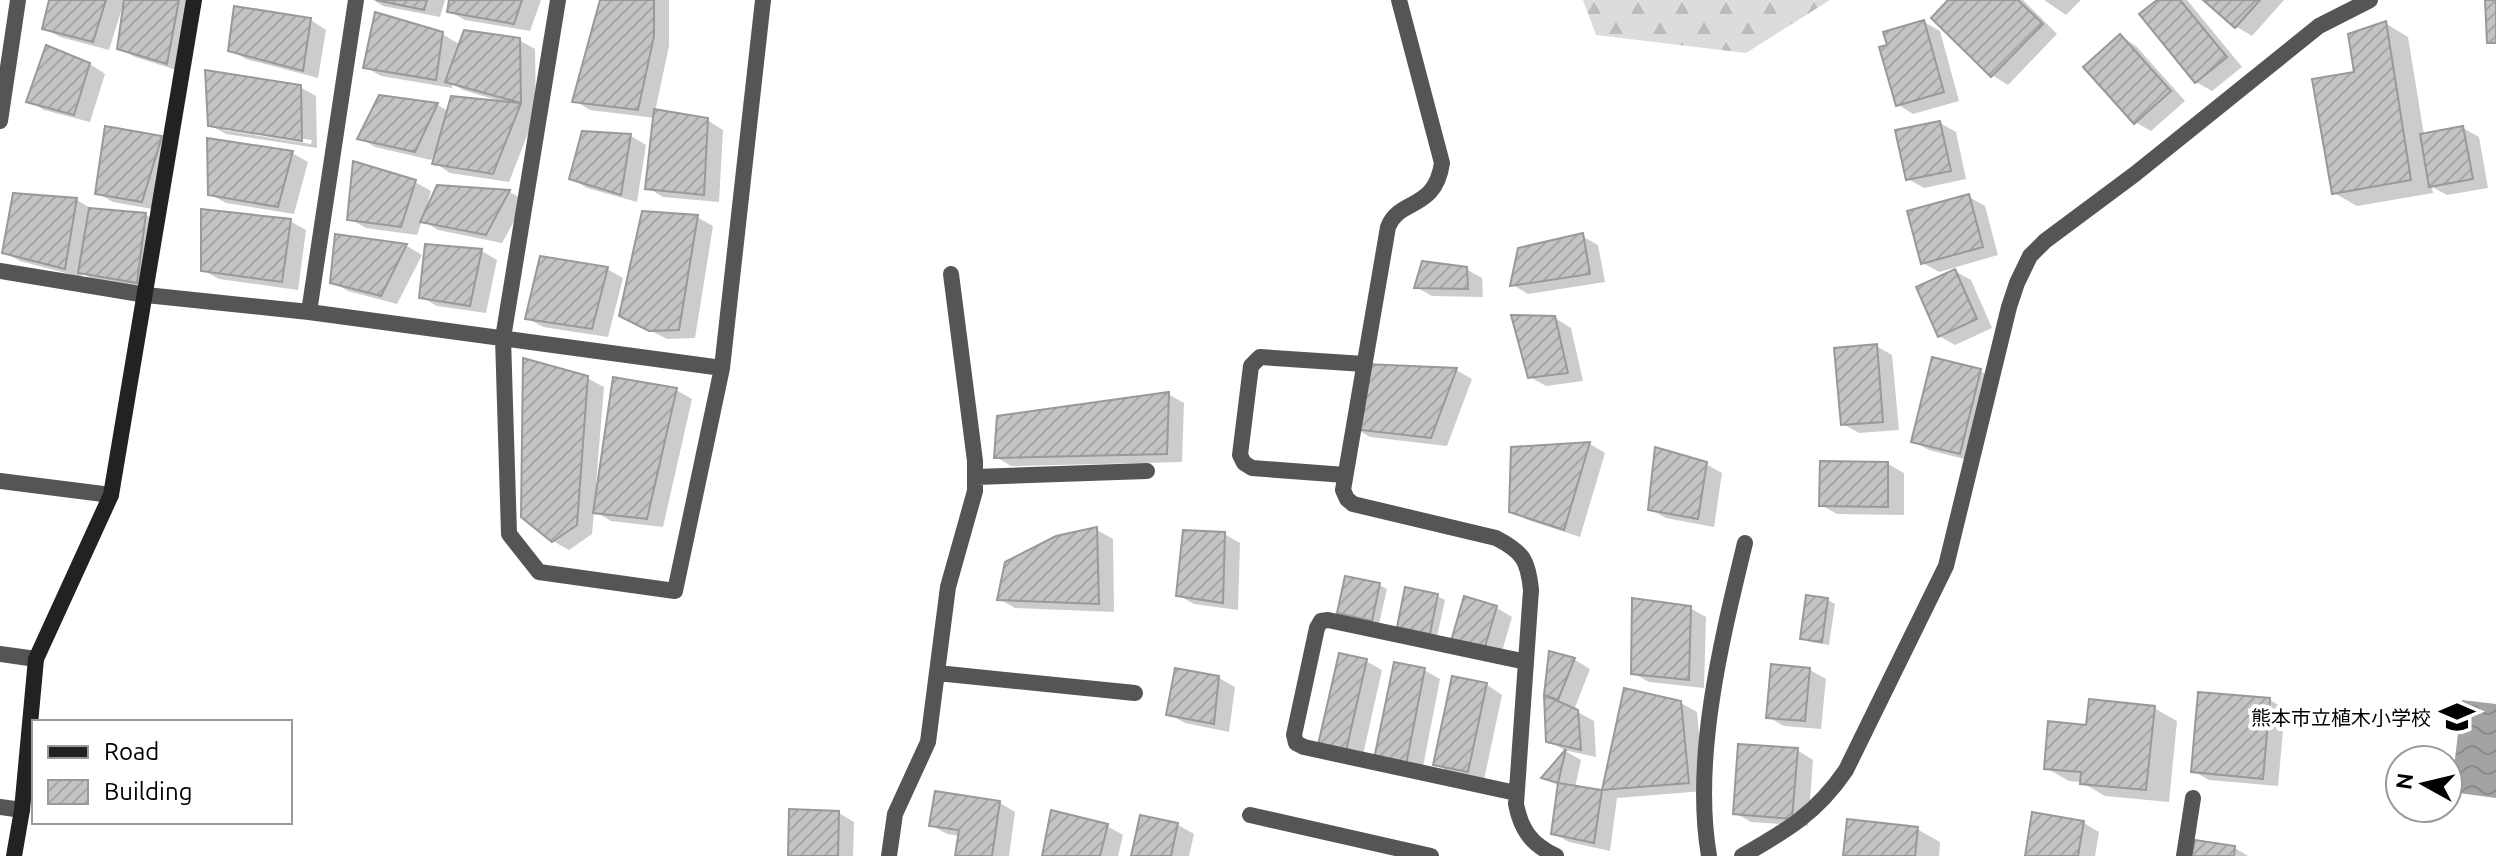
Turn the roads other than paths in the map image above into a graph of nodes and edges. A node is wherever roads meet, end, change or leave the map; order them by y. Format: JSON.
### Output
{"nodes":[{"id":1,"x":18,"y":0,"type":"edge"},
{"id":2,"x":194,"y":0,"type":"edge"},
{"id":3,"x":356,"y":0,"type":"edge"},
{"id":4,"x":558,"y":0,"type":"edge"},
{"id":5,"x":763,"y":0,"type":"edge"},
{"id":6,"x":1399,"y":0,"type":"edge"},
{"id":7,"x":2370,"y":0,"type":"edge"},
{"id":8,"x":0,"y":121,"type":"edge"},
{"id":9,"x":0,"y":271,"type":"edge"},
{"id":10,"x":951,"y":274,"type":"dead end"},
{"id":11,"x":146,"y":295,"type":"junction"},
{"id":12,"x":309,"y":312,"type":"junction"},
{"id":13,"x":503,"y":338,"type":"junction"},
{"id":14,"x":1364,"y":364,"type":"junction"},
{"id":15,"x":722,"y":368,"type":"junction"},
{"id":16,"x":1147,"y":471,"type":"dead end"},
{"id":17,"x":1345,"y":475,"type":"junction"},
{"id":18,"x":976,"y":477,"type":"junction"},
{"id":19,"x":0,"y":481,"type":"edge"},
{"id":20,"x":111,"y":495,"type":"junction"},
{"id":21,"x":1745,"y":543,"type":"dead end"},
{"id":22,"x":0,"y":654,"type":"edge"},
{"id":23,"x":36,"y":659,"type":"junction"},
{"id":24,"x":1526,"y":662,"type":"junction"},
{"id":25,"x":937,"y":673,"type":"junction"},
{"id":26,"x":1135,"y":693,"type":"dead end"},
{"id":27,"x":1516,"y":793,"type":"junction"},
{"id":28,"x":2193,"y":798,"type":"dead end"},
{"id":29,"x":0,"y":807,"type":"edge"},
{"id":30,"x":22,"y":810,"type":"junction"},
{"id":31,"x":1250,"y":815,"type":"dead end"},
{"id":32,"x":1531,"y":850,"type":"edge"},
{"id":33,"x":14,"y":856,"type":"edge"},
{"id":34,"x":889,"y":856,"type":"edge"},
{"id":35,"x":1431,"y":856,"type":"edge"},
{"id":36,"x":1556,"y":856,"type":"edge"},
{"id":37,"x":1709,"y":856,"type":"edge"},
{"id":38,"x":1742,"y":856,"type":"edge"},
{"id":39,"x":2184,"y":856,"type":"edge"}],
"edges":[{"from":1,"to":8,"type":"street"},
{"from":2,"to":11,"type":"street"},
{"from":3,"to":12,"type":"street"},
{"from":4,"to":13,"type":"street"},
{"from":5,"to":15,"type":"street"},
{"from":6,"to":14,"type":"street"},
{"from":7,"to":38,"type":"street"},
{"from":9,"to":11,"type":"street"},
{"from":10,"to":18,"type":"street"},
{"from":11,"to":12,"type":"street"},
{"from":11,"to":20,"type":"street"},
{"from":12,"to":13,"type":"street"},
{"from":13,"to":15,"type":"street"},
{"from":13,"to":15,"type":"street"},
{"from":14,"to":17,"type":"street"},
{"from":14,"to":17,"type":"street"},
{"from":16,"to":18,"type":"street"},
{"from":17,"to":24,"type":"street"},
{"from":18,"to":25,"type":"street"},
{"from":19,"to":20,"type":"street"},
{"from":20,"to":23,"type":"street"},
{"from":21,"to":37,"type":"street"},
{"from":22,"to":23,"type":"street"},
{"from":23,"to":30,"type":"street"},
{"from":24,"to":27,"type":"street"},
{"from":24,"to":27,"type":"street"},
{"from":25,"to":26,"type":"street"},
{"from":25,"to":34,"type":"street"},
{"from":27,"to":32,"type":"street"},
{"from":28,"to":39,"type":"street"},
{"from":29,"to":30,"type":"street"},
{"from":30,"to":33,"type":"street"},
{"from":31,"to":35,"type":"street"},
{"from":32,"to":36,"type":"street"}]}
